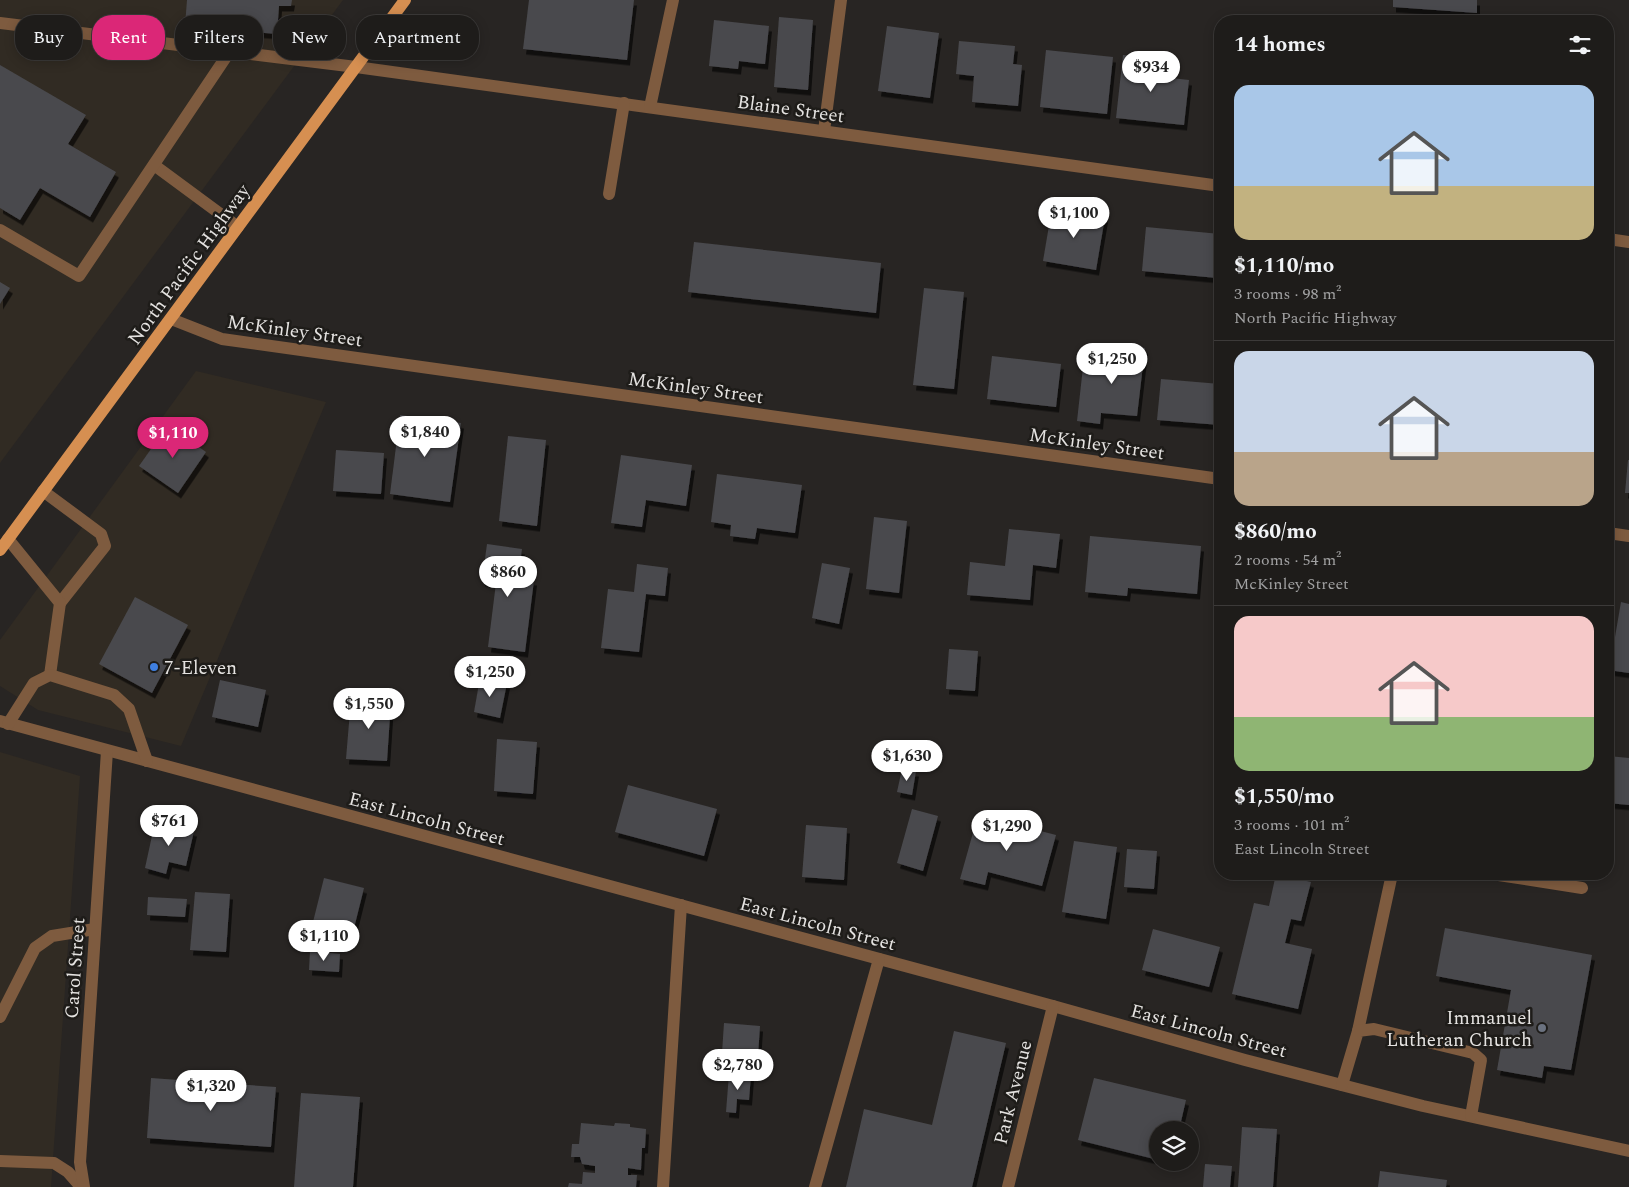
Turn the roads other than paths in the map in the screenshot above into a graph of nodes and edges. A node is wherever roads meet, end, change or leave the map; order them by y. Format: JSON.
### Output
{"nodes":[{"id":1,"x":405,"y":0,"type":"edge"},
{"id":2,"x":673,"y":0,"type":"edge"},
{"id":3,"x":841,"y":0,"type":"edge"},
{"id":4,"x":0,"y":23,"type":"edge"},
{"id":5,"x":175,"y":44,"type":"edge"},
{"id":6,"x":263,"y":55,"type":"edge"},
{"id":7,"x":224,"y":60,"type":"edge"},
{"id":8,"x":356,"y":66,"type":"junction"},
{"id":9,"x":624,"y":103,"type":"junction"},
{"id":10,"x":650,"y":107,"type":"junction"},
{"id":11,"x":824,"y":131,"type":"junction"},
{"id":12,"x":154,"y":165,"type":"junction"},
{"id":13,"x":1214,"y":185,"type":"edge"},
{"id":14,"x":609,"y":194,"type":"dead end"},
{"id":15,"x":238,"y":227,"type":"junction"},
{"id":16,"x":0,"y":230,"type":"edge"},
{"id":17,"x":1614,"y":240,"type":"edge"},
{"id":18,"x":1629,"y":242,"type":"edge"},
{"id":19,"x":171,"y":318,"type":"junction"},
{"id":20,"x":1214,"y":478,"type":"edge"},
{"id":21,"x":44,"y":491,"type":"junction"},
{"id":22,"x":1614,"y":534,"type":"edge"},
{"id":23,"x":1629,"y":536,"type":"edge"},
{"id":24,"x":8,"y":539,"type":"junction"},
{"id":25,"x":0,"y":550,"type":"edge"},
{"id":26,"x":60,"y":603,"type":"junction"},
{"id":27,"x":50,"y":675,"type":"junction"},
{"id":28,"x":4,"y":722,"type":"edge"},
{"id":29,"x":107,"y":751,"type":"junction"},
{"id":30,"x":146,"y":761,"type":"junction"},
{"id":31,"x":1391,"y":880,"type":"edge"},
{"id":32,"x":1531,"y":880,"type":"edge"},
{"id":33,"x":1582,"y":888,"type":"dead end"},
{"id":34,"x":681,"y":906,"type":"junction"},
{"id":35,"x":95,"y":929,"type":"junction"},
{"id":36,"x":879,"y":959,"type":"junction"},
{"id":37,"x":1053,"y":1006,"type":"junction"},
{"id":38,"x":0,"y":1017,"type":"edge"},
{"id":39,"x":1358,"y":1031,"type":"junction"},
{"id":40,"x":1342,"y":1085,"type":"junction"},
{"id":41,"x":1471,"y":1116,"type":"junction"},
{"id":42,"x":1628,"y":1147,"type":"edge"},
{"id":43,"x":0,"y":1161,"type":"edge"},
{"id":44,"x":82,"y":1187,"type":"edge"},
{"id":45,"x":663,"y":1187,"type":"edge"},
{"id":46,"x":815,"y":1187,"type":"edge"},
{"id":47,"x":1008,"y":1187,"type":"edge"}],
"edges":[{"from":1,"to":8,"type":"main road","name":"North Pacific Highway"},
{"from":2,"to":10,"type":"street"},
{"from":3,"to":11,"type":"street"},
{"from":4,"to":5,"type":"street","name":"Blaine Street"},
{"from":6,"to":8,"type":"street","name":"Blaine Street"},
{"from":7,"to":12,"type":"street"},
{"from":8,"to":9,"type":"street","name":"Blaine Street"},
{"from":8,"to":15,"type":"main road","name":"North Pacific Highway"},
{"from":9,"to":10,"type":"street","name":"Blaine Street"},
{"from":9,"to":14,"type":"street"},
{"from":10,"to":11,"type":"street","name":"Blaine Street"},
{"from":11,"to":13,"type":"street","name":"Blaine Street"},
{"from":12,"to":15,"type":"street"},
{"from":12,"to":16,"type":"street"},
{"from":15,"to":19,"type":"main road","name":"North Pacific Highway"},
{"from":17,"to":18,"type":"street"},
{"from":19,"to":20,"type":"street","name":"McKinley Street"},
{"from":19,"to":21,"type":"main road","name":"North Pacific Highway"},
{"from":21,"to":24,"type":"main road","name":"North Pacific Highway"},
{"from":21,"to":26,"type":"street"},
{"from":22,"to":23,"type":"street"},
{"from":24,"to":25,"type":"main road","name":"North Pacific Highway"},
{"from":24,"to":26,"type":"street"},
{"from":26,"to":27,"type":"street"},
{"from":27,"to":28,"type":"street"},
{"from":27,"to":30,"type":"street"},
{"from":28,"to":29,"type":"street","name":"East Lincoln Street"},
{"from":29,"to":30,"type":"street","name":"East Lincoln Street"},
{"from":29,"to":35,"type":"street","name":"Carol Street"},
{"from":30,"to":34,"type":"street","name":"East Lincoln Street"},
{"from":31,"to":39,"type":"street"},
{"from":32,"to":33,"type":"street"},
{"from":34,"to":36,"type":"street","name":"East Lincoln Street"},
{"from":34,"to":45,"type":"street"},
{"from":35,"to":38,"type":"street"},
{"from":35,"to":44,"type":"street","name":"Carol Street"},
{"from":36,"to":37,"type":"street","name":"East Lincoln Street"},
{"from":36,"to":46,"type":"street"},
{"from":37,"to":40,"type":"street","name":"East Lincoln Street"},
{"from":37,"to":47,"type":"street","name":"Park Avenue"},
{"from":39,"to":40,"type":"street"},
{"from":39,"to":41,"type":"street"},
{"from":40,"to":41,"type":"street","name":"East Lincoln Street"},
{"from":41,"to":42,"type":"street","name":"East Lincoln Street"},
{"from":43,"to":44,"type":"street"}]}
